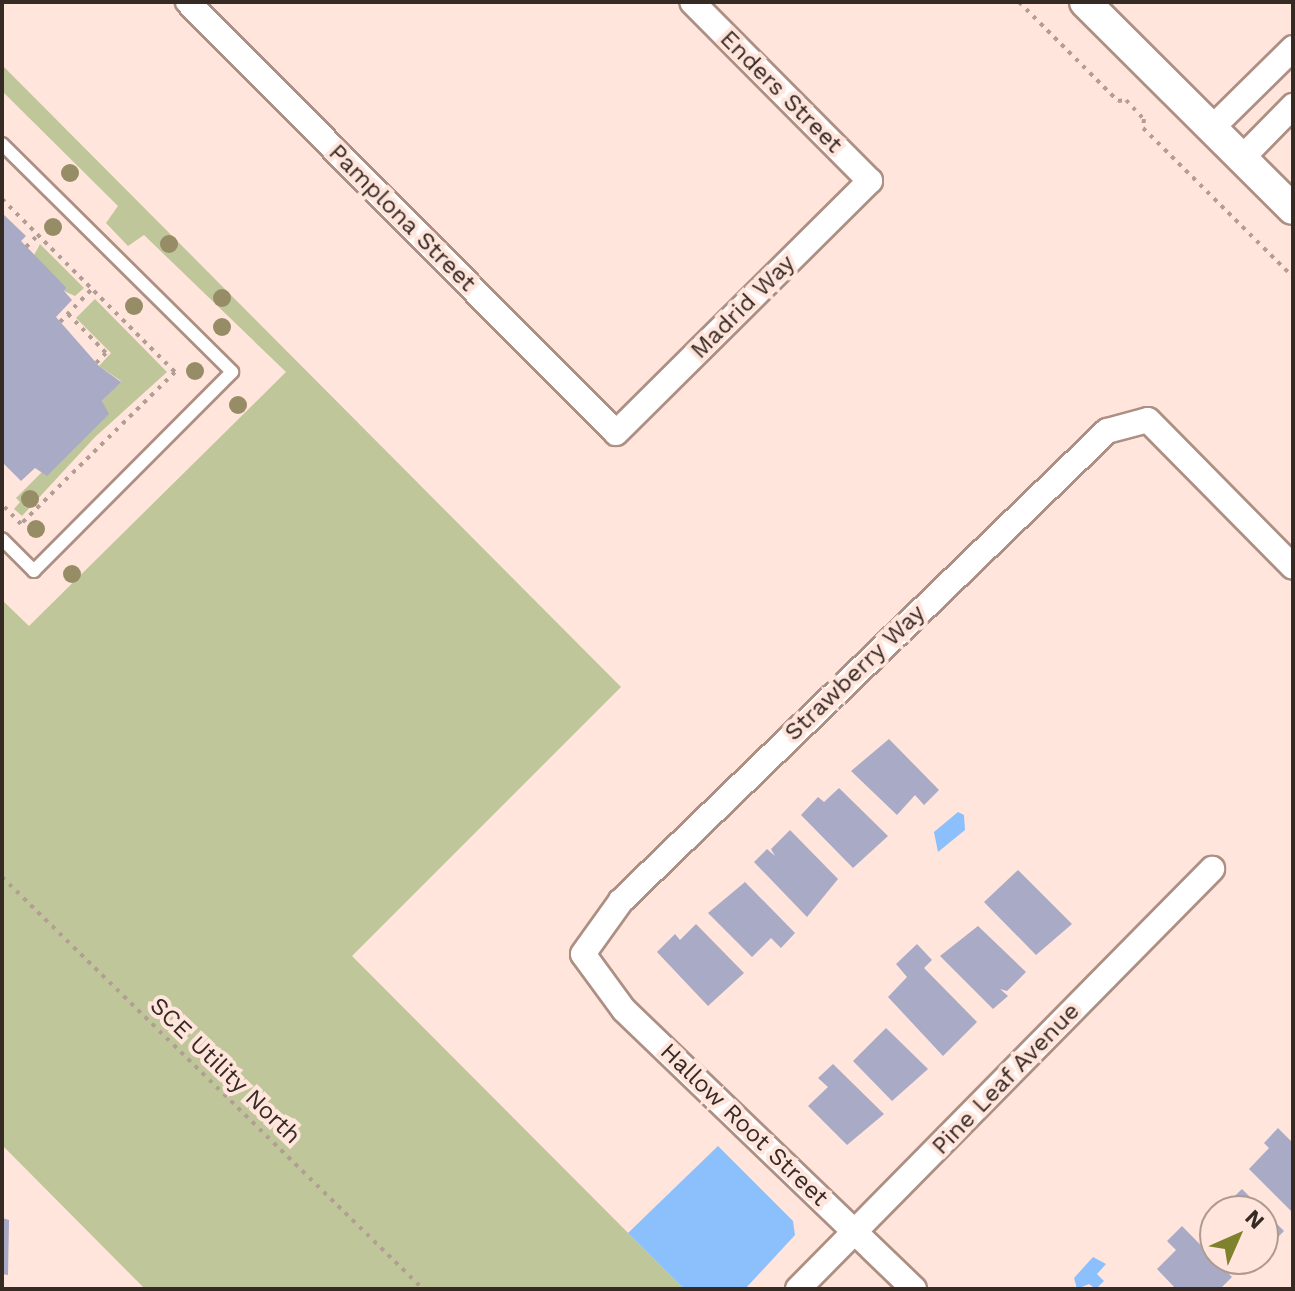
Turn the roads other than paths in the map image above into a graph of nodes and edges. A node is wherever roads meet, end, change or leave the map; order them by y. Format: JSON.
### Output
{"nodes":[{"id":1,"x":188,"y":2,"type":"edge"},
{"id":2,"x":692,"y":2,"type":"edge"},
{"id":3,"x":1085,"y":2,"type":"edge"},
{"id":4,"x":1293,"y":48,"type":"edge"},
{"id":5,"x":1293,"y":106,"type":"edge"},
{"id":6,"x":1212,"y":128,"type":"junction"},
{"id":7,"x":2,"y":144,"type":"edge"},
{"id":8,"x":1242,"y":158,"type":"junction"},
{"id":9,"x":870,"y":181,"type":"joint"},
{"id":10,"x":1293,"y":209,"type":"edge"},
{"id":11,"x":616,"y":433,"type":"joint"},
{"id":12,"x":2,"y":539,"type":"edge"},
{"id":13,"x":1293,"y":567,"type":"edge"},
{"id":14,"x":1212,"y":869,"type":"dead end"},
{"id":15,"x":583,"y":954,"type":"joint"},
{"id":16,"x":856,"y":1232,"type":"junction"},
{"id":17,"x":798,"y":1289,"type":"edge"},
{"id":18,"x":914,"y":1289,"type":"edge"}],
"edges":[{"from":1,"to":11,"type":"street","name":"Pamplona Street"},
{"from":2,"to":9,"type":"street","name":"Enders Street"},
{"from":3,"to":6,"type":"street"},
{"from":4,"to":6,"type":"street"},
{"from":5,"to":8,"type":"street"},
{"from":6,"to":8,"type":"street"},
{"from":7,"to":12,"type":"lane"},
{"from":8,"to":10,"type":"street"},
{"from":9,"to":11,"type":"street","name":"Madrid Way"},
{"from":13,"to":15,"type":"street","name":"Strawberry Way"},
{"from":14,"to":16,"type":"street","name":"Pine Leaf Avenue"},
{"from":15,"to":16,"type":"street","name":"Hallow Root Street"},
{"from":16,"to":17,"type":"street","name":"Pine Leaf Avenue"},
{"from":16,"to":18,"type":"street","name":"Hallow Root Street"}]}
